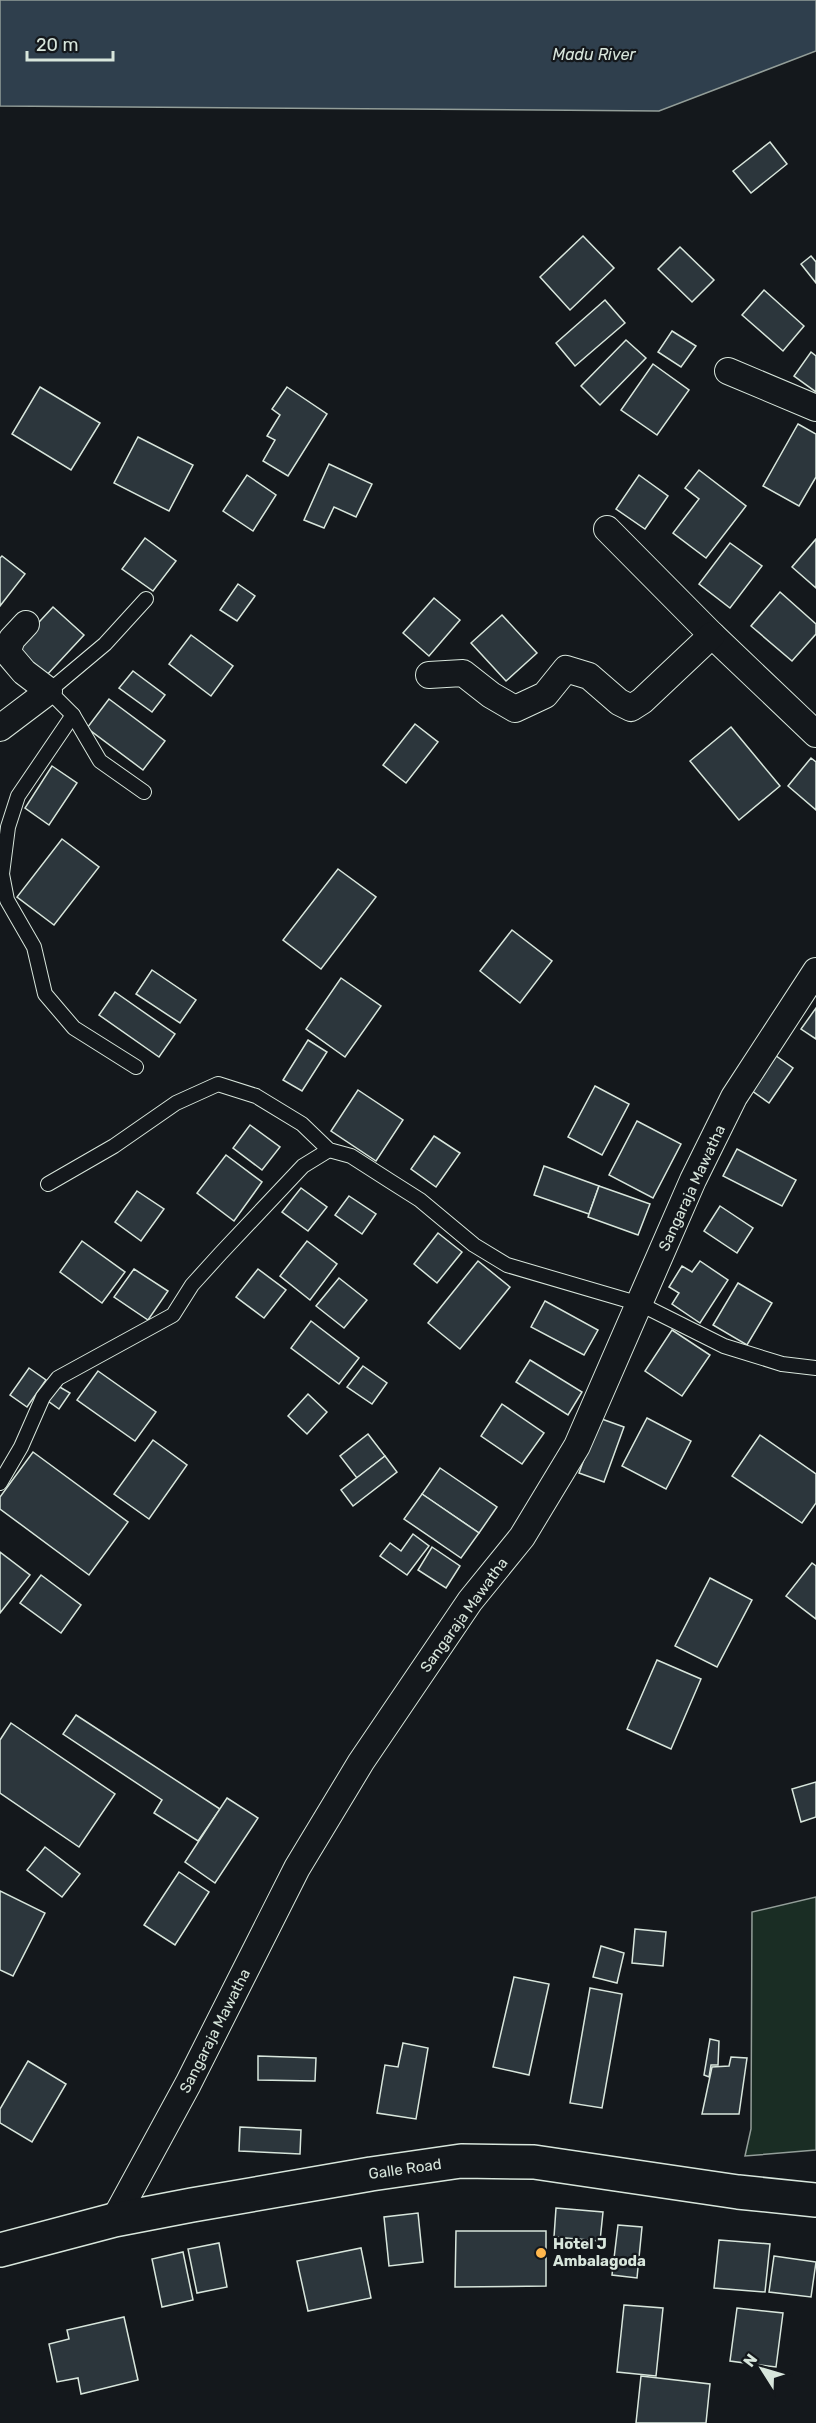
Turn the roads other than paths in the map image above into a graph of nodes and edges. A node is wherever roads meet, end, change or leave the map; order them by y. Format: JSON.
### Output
{"nodes":[{"id":1,"x":728,"y":371,"type":"dead end"},
{"id":2,"x":816,"y":408,"type":"edge"},
{"id":3,"x":607,"y":529,"type":"dead end"},
{"id":4,"x":146,"y":599,"type":"dead end"},
{"id":5,"x":13,"y":631,"type":"edge"},
{"id":6,"x":712,"y":634,"type":"junction"},
{"id":7,"x":429,"y":675,"type":"dead end"},
{"id":8,"x":49,"y":691,"type":"junction"},
{"id":9,"x":73,"y":715,"type":"junction"},
{"id":10,"x":0,"y":728,"type":"edge"},
{"id":11,"x":816,"y":734,"type":"edge"},
{"id":12,"x":144,"y":792,"type":"dead end"},
{"id":13,"x":816,"y":971,"type":"edge"},
{"id":14,"x":136,"y":1066,"type":"dead end"},
{"id":15,"x":329,"y":1150,"type":"junction"},
{"id":16,"x":48,"y":1184,"type":"dead end"},
{"id":17,"x":640,"y":1304,"type":"junction"},
{"id":18,"x":816,"y":1368,"type":"edge"},
{"id":19,"x":0,"y":1483,"type":"edge"},
{"id":20,"x":816,"y":2200,"type":"edge"},
{"id":21,"x":114,"y":2220,"type":"junction"},
{"id":22,"x":0,"y":2250,"type":"edge"}],
"edges":[{"from":1,"to":2,"type":"street"},
{"from":3,"to":6,"type":"street"},
{"from":4,"to":8,"type":"lane"},
{"from":5,"to":8,"type":"street"},
{"from":6,"to":7,"type":"street"},
{"from":6,"to":11,"type":"street"},
{"from":8,"to":9,"type":"lane"},
{"from":8,"to":10,"type":"street"},
{"from":9,"to":12,"type":"lane"},
{"from":9,"to":14,"type":"lane"},
{"from":13,"to":17,"type":"street","name":"Sangaraja Mawatha"},
{"from":15,"to":16,"type":"lane"},
{"from":15,"to":17,"type":"lane"},
{"from":15,"to":19,"type":"lane"},
{"from":17,"to":18,"type":"lane"},
{"from":17,"to":21,"type":"street","name":"Sangaraja Mawatha"},
{"from":20,"to":21,"type":"highway","name":"Galle Road"},
{"from":21,"to":22,"type":"highway","name":"Galle Road"}]}
